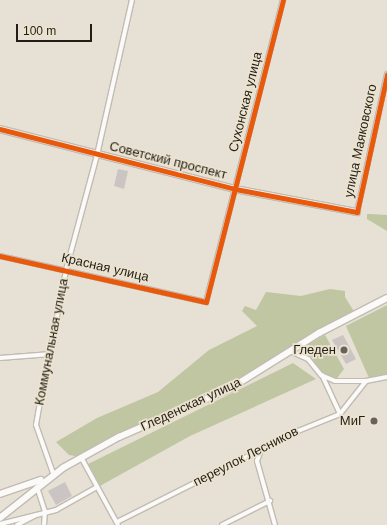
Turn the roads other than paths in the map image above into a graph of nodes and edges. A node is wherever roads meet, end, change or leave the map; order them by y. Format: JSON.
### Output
{"nodes":[{"id":1,"x":132,"y":0,"type":"edge"},
{"id":2,"x":282,"y":0,"type":"edge"},
{"id":3,"x":387,"y":74,"type":"edge"},
{"id":4,"x":0,"y":129,"type":"edge"},
{"id":5,"x":97,"y":155,"type":"junction"},
{"id":6,"x":235,"y":189,"type":"junction"},
{"id":7,"x":357,"y":212,"type":"joint"},
{"id":8,"x":0,"y":256,"type":"edge"},
{"id":9,"x":66,"y":270,"type":"junction"},
{"id":10,"x":387,"y":298,"type":"edge"},
{"id":11,"x":206,"y":302,"type":"joint"},
{"id":12,"x":290,"y":351,"type":"junction"},
{"id":13,"x":51,"y":354,"type":"junction"},
{"id":14,"x":0,"y":358,"type":"edge"},
{"id":15,"x":322,"y":375,"type":"junction"},
{"id":16,"x":387,"y":377,"type":"edge"},
{"id":17,"x":366,"y":381,"type":"junction"},
{"id":18,"x":340,"y":414,"type":"junction"},
{"id":19,"x":261,"y":450,"type":"junction"},
{"id":20,"x":81,"y":457,"type":"junction"},
{"id":21,"x":51,"y":475,"type":"junction"},
{"id":22,"x":37,"y":486,"type":"junction"},
{"id":23,"x":97,"y":487,"type":"junction"},
{"id":24,"x":0,"y":494,"type":"edge"},
{"id":25,"x":270,"y":500,"type":"junction"},
{"id":26,"x":45,"y":511,"type":"junction"},
{"id":27,"x":0,"y":518,"type":"edge"},
{"id":28,"x":0,"y":524,"type":"edge"},
{"id":29,"x":117,"y":524,"type":"edge"},
{"id":30,"x":17,"y":525,"type":"edge"},
{"id":31,"x":44,"y":525,"type":"edge"},
{"id":32,"x":222,"y":525,"type":"edge"},
{"id":33,"x":275,"y":525,"type":"edge"}],
"edges":[{"from":1,"to":5,"type":"street","name":"Коммунальная улица"},
{"from":2,"to":6,"type":"street","name":"Сухонская улица"},
{"from":3,"to":7,"type":"street","name":"улица Маяковского"},
{"from":4,"to":5,"type":"main road","name":"Советский проспект"},
{"from":5,"to":6,"type":"main road","name":"Советский проспект"},
{"from":5,"to":9,"type":"street","name":"Коммунальная улица"},
{"from":6,"to":7,"type":"main road","name":"Советский проспект"},
{"from":6,"to":11,"type":"street","name":"Сухонская улица"},
{"from":8,"to":9,"type":"street","name":"Красная улица"},
{"from":9,"to":11,"type":"street","name":"Красная улица"},
{"from":9,"to":13,"type":"street","name":"Коммунальная улица"},
{"from":10,"to":12,"type":"main road","name":"Гледенская улица"},
{"from":12,"to":15,"type":"street"},
{"from":12,"to":20,"type":"main road","name":"Гледенская улица"},
{"from":13,"to":14,"type":"street"},
{"from":13,"to":21,"type":"street","name":"Коммунальная улица"},
{"from":15,"to":17,"type":"street"},
{"from":15,"to":18,"type":"street"},
{"from":16,"to":17,"type":"street"},
{"from":17,"to":18,"type":"street","name":"переулок Лесников"},
{"from":18,"to":19,"type":"street","name":"переулок Лесников"},
{"from":19,"to":25,"type":"street"},
{"from":19,"to":29,"type":"street","name":"переулок Лесников"},
{"from":20,"to":21,"type":"main road","name":"Гледенская улица"},
{"from":20,"to":23,"type":"street"},
{"from":21,"to":22,"type":"main road","name":"Гледенская улица"},
{"from":21,"to":24,"type":"main road"},
{"from":22,"to":26,"type":"street"},
{"from":22,"to":27,"type":"main road","name":"Гледенская улица"},
{"from":23,"to":26,"type":"street"},
{"from":23,"to":29,"type":"street"},
{"from":25,"to":32,"type":"street"},
{"from":25,"to":33,"type":"street"},
{"from":26,"to":28,"type":"street"},
{"from":26,"to":30,"type":"street"},
{"from":26,"to":31,"type":"street"}]}
